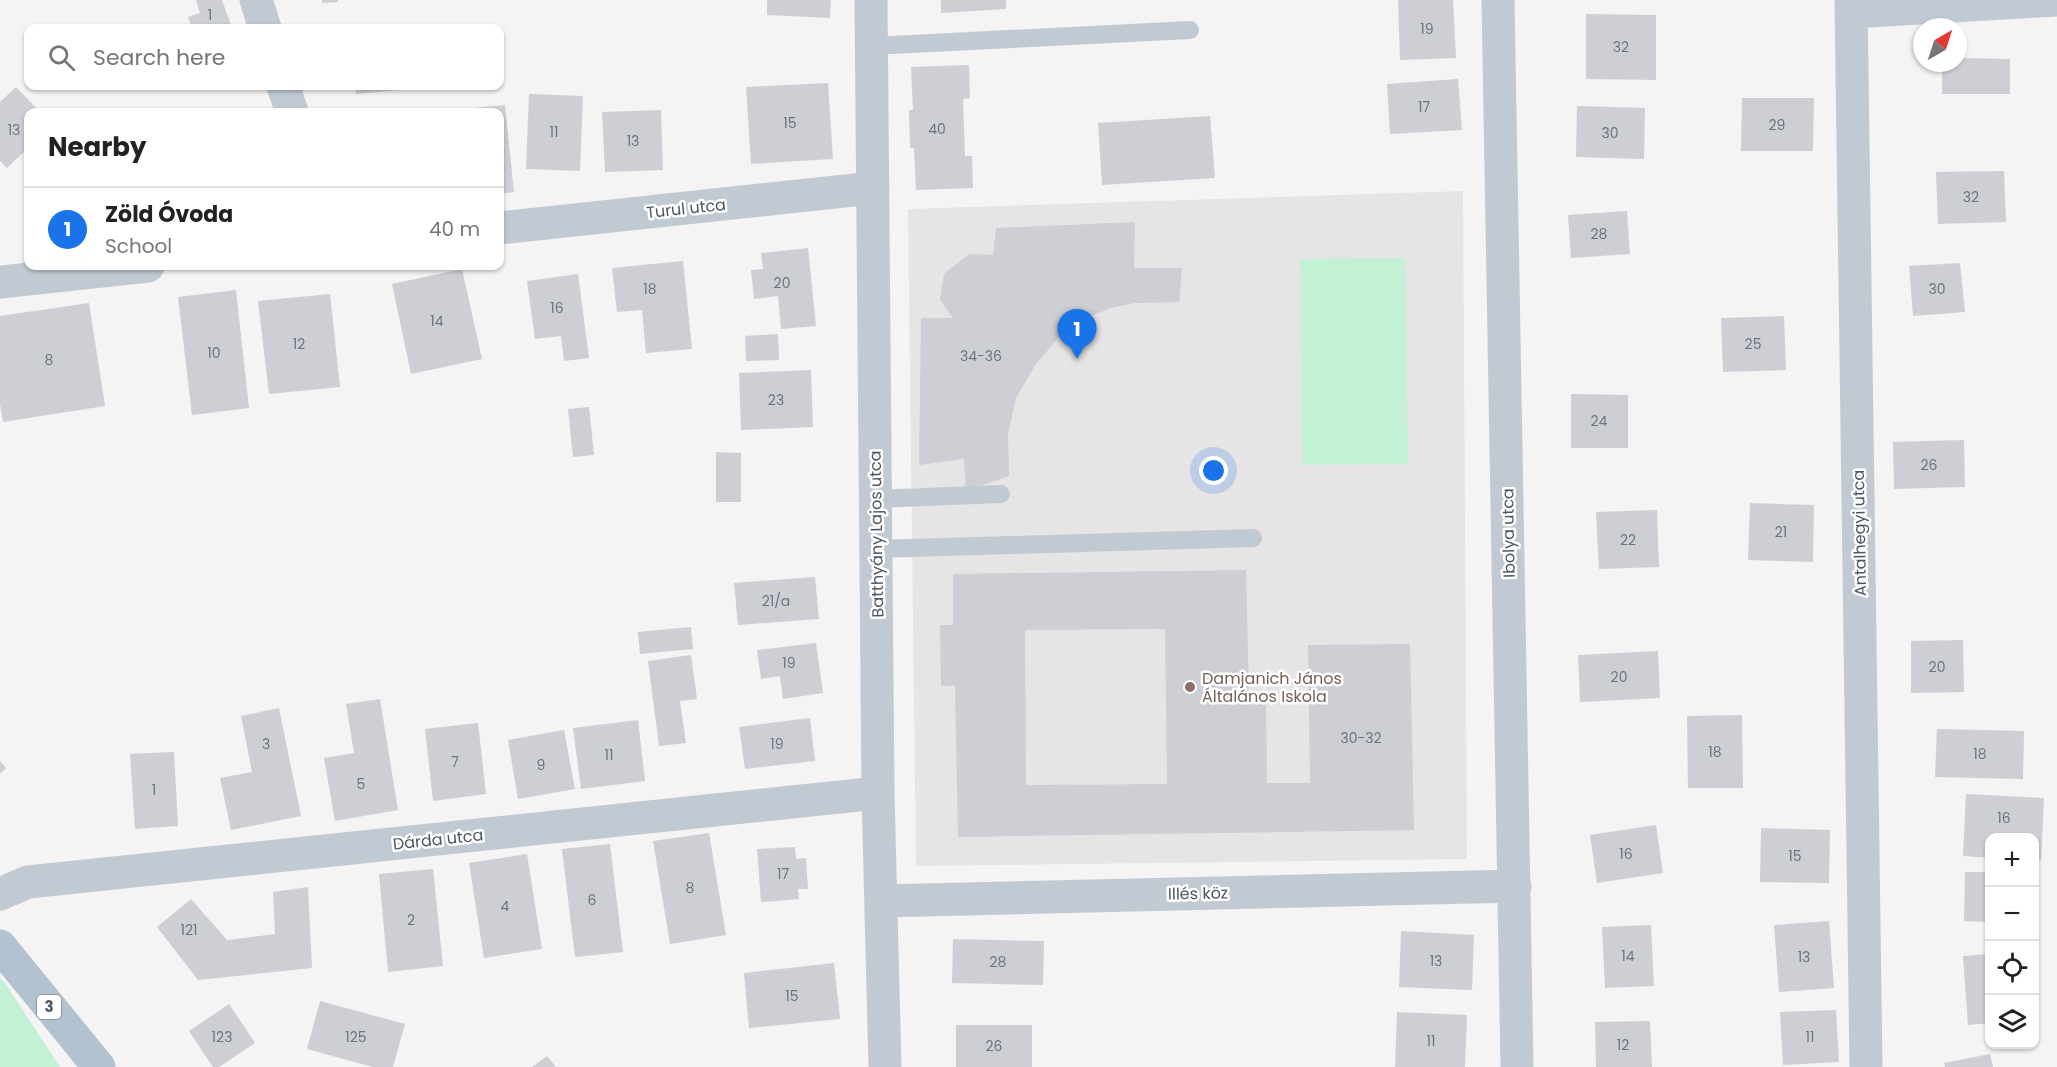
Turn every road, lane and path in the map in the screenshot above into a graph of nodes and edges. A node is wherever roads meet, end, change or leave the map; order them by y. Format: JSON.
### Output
{"nodes":[{"id":1,"x":256,"y":0,"type":"edge"},
{"id":2,"x":870,"y":0,"type":"edge"},
{"id":3,"x":1498,"y":0,"type":"edge"},
{"id":4,"x":2057,"y":0,"type":"edge"},
{"id":5,"x":1851,"y":6,"type":"edge"},
{"id":6,"x":264,"y":24,"type":"edge"},
{"id":7,"x":1190,"y":30,"type":"dead end"},
{"id":8,"x":871,"y":46,"type":"junction"},
{"id":9,"x":284,"y":90,"type":"edge"},
{"id":10,"x":291,"y":108,"type":"edge"},
{"id":11,"x":873,"y":188,"type":"junction"},
{"id":12,"x":504,"y":228,"type":"edge"},
{"id":13,"x":111,"y":270,"type":"edge"},
{"id":14,"x":0,"y":282,"type":"edge"},
{"id":15,"x":1001,"y":494,"type":"dead end"},
{"id":16,"x":875,"y":499,"type":"junction"},
{"id":17,"x":1253,"y":538,"type":"dead end"},
{"id":18,"x":876,"y":549,"type":"junction"},
{"id":19,"x":878,"y":793,"type":"junction"},
{"id":20,"x":1515,"y":886,"type":"junction"},
{"id":21,"x":0,"y":894,"type":"edge"},
{"id":22,"x":882,"y":901,"type":"junction"},
{"id":23,"x":0,"y":946,"type":"edge"},
{"id":24,"x":99,"y":1067,"type":"edge"},
{"id":25,"x":885,"y":1067,"type":"edge"},
{"id":26,"x":1517,"y":1067,"type":"edge"},
{"id":27,"x":1866,"y":1067,"type":"edge"}],
"edges":[{"from":1,"to":6,"type":"street"},
{"from":2,"to":8,"type":"street","name":"Batthyány Lajos utca"},
{"from":3,"to":20,"type":"street","name":"Ibolya utca"},
{"from":4,"to":5,"type":"street"},
{"from":5,"to":27,"type":"street","name":"Antalhegyi utca"},
{"from":7,"to":8,"type":"lane"},
{"from":8,"to":11,"type":"street","name":"Batthyány Lajos utca"},
{"from":9,"to":10,"type":"street"},
{"from":11,"to":12,"type":"street","name":"Turul utca"},
{"from":11,"to":16,"type":"street","name":"Batthyány Lajos utca"},
{"from":13,"to":14,"type":"street"},
{"from":15,"to":16,"type":"lane"},
{"from":16,"to":18,"type":"street","name":"Batthyány Lajos utca"},
{"from":17,"to":18,"type":"lane"},
{"from":18,"to":19,"type":"street","name":"Batthyány Lajos utca"},
{"from":19,"to":21,"type":"street","name":"Dárda utca"},
{"from":19,"to":22,"type":"street","name":"Batthyány Lajos utca"},
{"from":20,"to":22,"type":"street","name":"Illés köz"},
{"from":20,"to":26,"type":"street","name":"Ibolya utca"},
{"from":22,"to":25,"type":"street","name":"Batthyány Lajos utca"},
{"from":23,"to":24,"type":"main road","number":"3"}]}
